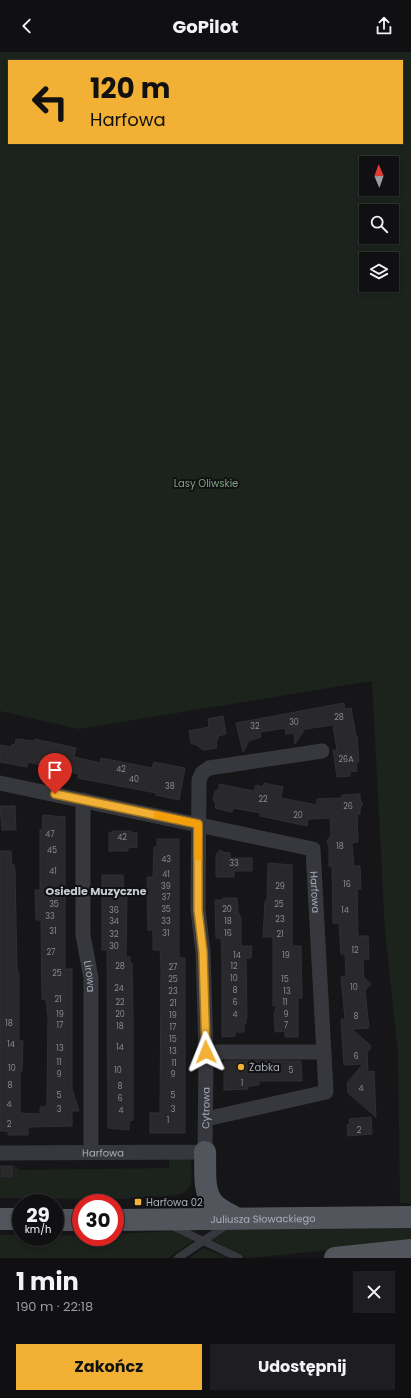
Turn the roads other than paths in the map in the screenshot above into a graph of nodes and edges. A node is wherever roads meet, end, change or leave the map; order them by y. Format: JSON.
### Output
{"nodes":[{"id":1,"x":322,"y":751,"type":"dead end"},
{"id":2,"x":0,"y":783,"type":"edge"},
{"id":3,"x":83,"y":800,"type":"junction"},
{"id":4,"x":198,"y":824,"type":"junction"},
{"id":5,"x":206,"y":1052,"type":"junction"},
{"id":6,"x":324,"y":1052,"type":"junction"},
{"id":7,"x":206,"y":1119,"type":"junction"},
{"id":8,"x":91,"y":1152,"type":"junction"},
{"id":9,"x":205,"y":1152,"type":"junction"},
{"id":10,"x":0,"y":1153,"type":"edge"},
{"id":11,"x":411,"y":1217,"type":"edge"},
{"id":12,"x":236,"y":1218,"type":"junction"},
{"id":13,"x":0,"y":1219,"type":"edge"},
{"id":14,"x":12,"y":1219,"type":"edge"},
{"id":15,"x":157,"y":1219,"type":"junction"},
{"id":16,"x":124,"y":1220,"type":"edge"},
{"id":17,"x":203,"y":1241,"type":"junction"},
{"id":18,"x":411,"y":1250,"type":"edge"},
{"id":19,"x":178,"y":1258,"type":"edge"},
{"id":20,"x":239,"y":1258,"type":"edge"},
{"id":21,"x":335,"y":1258,"type":"edge"}],
"edges":[{"from":1,"to":4,"type":"street"},
{"from":2,"to":3,"type":"street","name":"Harfowa"},
{"from":3,"to":4,"type":"street","name":"Harfowa"},
{"from":3,"to":8,"type":"street","name":"Lirowa"},
{"from":4,"to":5,"type":"street","name":"Cytrowa"},
{"from":4,"to":6,"type":"street","name":"Harfowa"},
{"from":5,"to":6,"type":"street"},
{"from":5,"to":7,"type":"street","name":"Cytrowa"},
{"from":6,"to":7,"type":"street","name":"Harfowa"},
{"from":7,"to":9,"type":"street","name":"Cytrowa"},
{"from":8,"to":9,"type":"street","name":"Harfowa"},
{"from":8,"to":10,"type":"street","name":"Harfowa"},
{"from":9,"to":12,"type":"main road"},
{"from":11,"to":12,"type":"main road","name":"Juliusza Słowackiego"},
{"from":12,"to":15,"type":"main road","name":"Juliusza Słowackiego"},
{"from":12,"to":17,"type":"lane"},
{"from":13,"to":14,"type":"main road"},
{"from":15,"to":16,"type":"main road","name":"Juliusza Słowackiego"},
{"from":15,"to":17,"type":"lane"},
{"from":17,"to":19,"type":"lane"},
{"from":17,"to":20,"type":"lane"},
{"from":18,"to":21,"type":"main road"}]}
